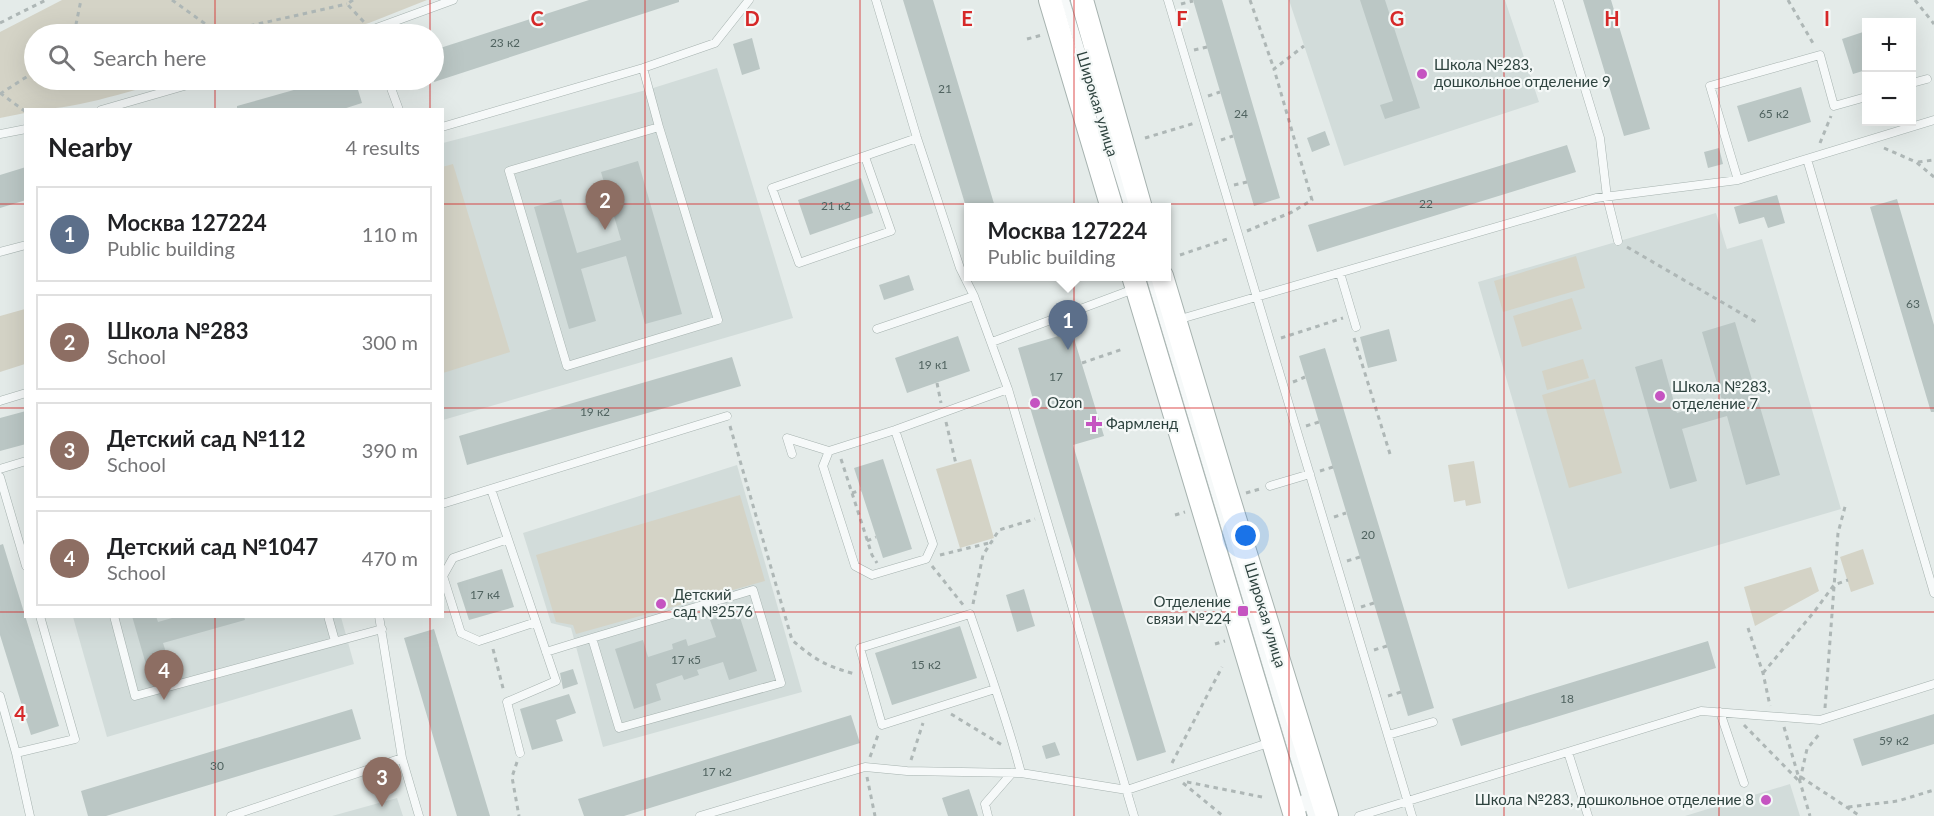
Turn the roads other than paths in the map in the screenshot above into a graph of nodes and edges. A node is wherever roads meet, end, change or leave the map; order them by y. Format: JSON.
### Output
{"nodes":[{"id":1,"x":453,"y":0,"type":"edge"},
{"id":2,"x":749,"y":0,"type":"edge"},
{"id":3,"x":876,"y":0,"type":"edge"},
{"id":4,"x":1050,"y":0,"type":"edge"},
{"id":5,"x":1065,"y":0,"type":"edge"},
{"id":6,"x":1082,"y":0,"type":"edge"},
{"id":7,"x":1168,"y":0,"type":"edge"},
{"id":8,"x":1558,"y":0,"type":"edge"},
{"id":9,"x":394,"y":24,"type":"edge"},
{"id":10,"x":643,"y":68,"type":"junction"},
{"id":11,"x":1087,"y":71,"type":"junction"},
{"id":12,"x":1927,"y":79,"type":"dead end"},
{"id":13,"x":1916,"y":82,"type":"edge"},
{"id":14,"x":170,"y":90,"type":"edge"},
{"id":15,"x":392,"y":90,"type":"edge"},
{"id":16,"x":1862,"y":98,"type":"edge"},
{"id":17,"x":108,"y":108,"type":"edge"},
{"id":18,"x":398,"y":108,"type":"edge"},
{"id":19,"x":1934,"y":120,"type":"edge"},
{"id":20,"x":1916,"y":123,"type":"edge"},
{"id":21,"x":444,"y":126,"type":"edge"},
{"id":22,"x":1901,"y":126,"type":"edge"},
{"id":23,"x":659,"y":127,"type":"junction"},
{"id":24,"x":24,"y":129,"type":"edge"},
{"id":25,"x":0,"y":134,"type":"edge"},
{"id":26,"x":918,"y":138,"type":"junction"},
{"id":27,"x":866,"y":157,"type":"junction"},
{"id":28,"x":1811,"y":158,"type":"junction"},
{"id":29,"x":1737,"y":180,"type":"junction"},
{"id":30,"x":1607,"y":197,"type":"junction"},
{"id":31,"x":1111,"y":203,"type":"edge"},
{"id":32,"x":1128,"y":203,"type":"edge"},
{"id":33,"x":1139,"y":203,"type":"edge"},
{"id":34,"x":1618,"y":241,"type":"road end"},
{"id":35,"x":24,"y":246,"type":"edge"},
{"id":36,"x":0,"y":252,"type":"edge"},
{"id":37,"x":1340,"y":273,"type":"junction"},
{"id":38,"x":964,"y":276,"type":"edge"},
{"id":39,"x":966,"y":281,"type":"edge"},
{"id":40,"x":1138,"y":281,"type":"edge"},
{"id":41,"x":1140,"y":281,"type":"edge"},
{"id":42,"x":1164,"y":281,"type":"edge"},
{"id":43,"x":974,"y":296,"type":"junction"},
{"id":44,"x":1257,"y":297,"type":"junction"},
{"id":45,"x":1176,"y":321,"type":"junction"},
{"id":46,"x":1356,"y":327,"type":"road end"},
{"id":47,"x":877,"y":329,"type":"dead end"},
{"id":48,"x":992,"y":342,"type":"junction"},
{"id":49,"x":1008,"y":388,"type":"junction"},
{"id":50,"x":24,"y":394,"type":"edge"},
{"id":51,"x":0,"y":401,"type":"edge"},
{"id":52,"x":727,"y":416,"type":"road end"},
{"id":53,"x":895,"y":430,"type":"junction"},
{"id":54,"x":829,"y":451,"type":"junction"},
{"id":55,"x":792,"y":454,"type":"dead end"},
{"id":56,"x":1202,"y":455,"type":"junction"},
{"id":57,"x":24,"y":462,"type":"edge"},
{"id":58,"x":0,"y":469,"type":"edge"},
{"id":59,"x":1310,"y":474,"type":"junction"},
{"id":60,"x":0,"y":477,"type":"edge"},
{"id":61,"x":1270,"y":486,"type":"dead end"},
{"id":62,"x":491,"y":489,"type":"junction"},
{"id":63,"x":444,"y":503,"type":"edge"},
{"id":64,"x":508,"y":539,"type":"junction"},
{"id":65,"x":24,"y":559,"type":"edge"},
{"id":66,"x":444,"y":574,"type":"edge"},
{"id":67,"x":444,"y":579,"type":"edge"},
{"id":68,"x":1934,"y":593,"type":"edge"},
{"id":69,"x":41,"y":618,"type":"edge"},
{"id":70,"x":115,"y":618,"type":"edge"},
{"id":71,"x":329,"y":618,"type":"edge"},
{"id":72,"x":379,"y":618,"type":"edge"},
{"id":73,"x":536,"y":622,"type":"junction"},
{"id":74,"x":382,"y":629,"type":"junction"},
{"id":75,"x":592,"y":638,"type":"junction"},
{"id":76,"x":335,"y":641,"type":"junction"},
{"id":77,"x":546,"y":652,"type":"junction"},
{"id":78,"x":1934,"y":684,"type":"edge"},
{"id":79,"x":995,"y":689,"type":"junction"},
{"id":80,"x":0,"y":696,"type":"edge"},
{"id":81,"x":1720,"y":712,"type":"junction"},
{"id":82,"x":1433,"y":722,"type":"dead end"},
{"id":83,"x":1388,"y":735,"type":"junction"},
{"id":84,"x":1273,"y":741,"type":"junction"},
{"id":85,"x":1568,"y":752,"type":"junction"},
{"id":86,"x":16,"y":753,"type":"junction"},
{"id":87,"x":520,"y":753,"type":"road end"},
{"id":88,"x":402,"y":758,"type":"junction"},
{"id":89,"x":1012,"y":773,"type":"junction"},
{"id":90,"x":1021,"y":773,"type":"junction"},
{"id":91,"x":1744,"y":783,"type":"dead end"},
{"id":92,"x":1127,"y":790,"type":"junction"},
{"id":93,"x":1408,"y":801,"type":"junction"},
{"id":94,"x":1310,"y":813,"type":"edge"},
{"id":95,"x":30,"y":816,"type":"edge"},
{"id":96,"x":231,"y":816,"type":"edge"},
{"id":97,"x":419,"y":816,"type":"edge"},
{"id":98,"x":700,"y":816,"type":"edge"},
{"id":99,"x":988,"y":816,"type":"edge"},
{"id":100,"x":1134,"y":816,"type":"edge"},
{"id":101,"x":1359,"y":816,"type":"edge"},
{"id":102,"x":1412,"y":816,"type":"edge"},
{"id":103,"x":1588,"y":816,"type":"edge"}],
"edges":[{"from":1,"to":9,"type":"lane"},
{"from":2,"to":10,"type":"lane"},
{"from":3,"to":26,"type":"lane"},
{"from":4,"to":11,"type":"main road","name":"Широкая улица"},
{"from":5,"to":11,"type":"lane","name":"Широкая улица"},
{"from":6,"to":11,"type":"main road","name":"Широкая улица"},
{"from":7,"to":44,"type":"lane"},
{"from":8,"to":30,"type":"lane"},
{"from":10,"to":21,"type":"lane"},
{"from":10,"to":23,"type":"lane"},
{"from":11,"to":31,"type":"main road","name":"Широкая улица"},
{"from":11,"to":32,"type":"lane","name":"Широкая улица"},
{"from":11,"to":33,"type":"main road","name":"Широкая улица"},
{"from":12,"to":13,"type":"lane"},
{"from":14,"to":17,"type":"lane"},
{"from":15,"to":18,"type":"lane"},
{"from":16,"to":29,"type":"lane"},
{"from":19,"to":20,"type":"lane"},
{"from":22,"to":28,"type":"lane"},
{"from":23,"to":23,"type":"lane"},
{"from":24,"to":25,"type":"lane"},
{"from":26,"to":27,"type":"lane"},
{"from":26,"to":38,"type":"lane"},
{"from":27,"to":27,"type":"lane"},
{"from":28,"to":29,"type":"lane"},
{"from":28,"to":68,"type":"lane"},
{"from":29,"to":30,"type":"lane"},
{"from":30,"to":34,"type":"lane"},
{"from":30,"to":37,"type":"lane"},
{"from":35,"to":36,"type":"lane"},
{"from":37,"to":44,"type":"lane"},
{"from":37,"to":46,"type":"lane"},
{"from":39,"to":43,"type":"lane"},
{"from":40,"to":48,"type":"lane"},
{"from":41,"to":56,"type":"main road","name":"Широкая улица"},
{"from":42,"to":45,"type":"main road","name":"Широкая улица"},
{"from":43,"to":47,"type":"lane"},
{"from":43,"to":48,"type":"lane"},
{"from":44,"to":45,"type":"lane"},
{"from":44,"to":59,"type":"lane"},
{"from":45,"to":56,"type":"main road","name":"Широкая улица"},
{"from":48,"to":49,"type":"lane"},
{"from":49,"to":53,"type":"lane"},
{"from":49,"to":92,"type":"lane"},
{"from":50,"to":51,"type":"lane"},
{"from":52,"to":62,"type":"lane"},
{"from":53,"to":54,"type":"lane"},
{"from":53,"to":54,"type":"lane"},
{"from":54,"to":55,"type":"lane"},
{"from":56,"to":84,"type":"main road","name":"Широкая улица"},
{"from":56,"to":94,"type":"main road","name":"Широкая улица"},
{"from":57,"to":58,"type":"lane"},
{"from":59,"to":61,"type":"lane"},
{"from":59,"to":83,"type":"lane"},
{"from":60,"to":65,"type":"lane"},
{"from":62,"to":63,"type":"lane"},
{"from":62,"to":64,"type":"lane"},
{"from":64,"to":66,"type":"lane"},
{"from":64,"to":73,"type":"lane"},
{"from":67,"to":73,"type":"lane"},
{"from":69,"to":86,"type":"lane"},
{"from":70,"to":76,"type":"lane"},
{"from":71,"to":76,"type":"lane"},
{"from":72,"to":74,"type":"lane"},
{"from":73,"to":77,"type":"lane"},
{"from":74,"to":76,"type":"lane"},
{"from":74,"to":88,"type":"lane"},
{"from":75,"to":75,"type":"lane"},
{"from":75,"to":77,"type":"lane"},
{"from":77,"to":87,"type":"lane"},
{"from":78,"to":81,"type":"lane"},
{"from":79,"to":79,"type":"lane"},
{"from":79,"to":90,"type":"lane"},
{"from":80,"to":86,"type":"lane"},
{"from":81,"to":85,"type":"lane"},
{"from":81,"to":91,"type":"lane"},
{"from":82,"to":83,"type":"lane"},
{"from":83,"to":93,"type":"lane"},
{"from":84,"to":92,"type":"lane"},
{"from":84,"to":94,"type":"main road","name":"Широкая улица"},
{"from":85,"to":93,"type":"lane"},
{"from":85,"to":103,"type":"lane"},
{"from":86,"to":95,"type":"lane"},
{"from":88,"to":96,"type":"lane"},
{"from":88,"to":97,"type":"lane"},
{"from":89,"to":90,"type":"lane"},
{"from":89,"to":98,"type":"lane"},
{"from":89,"to":99,"type":"lane"},
{"from":90,"to":92,"type":"lane"},
{"from":92,"to":100,"type":"lane"},
{"from":93,"to":101,"type":"lane"},
{"from":93,"to":102,"type":"lane"}]}
